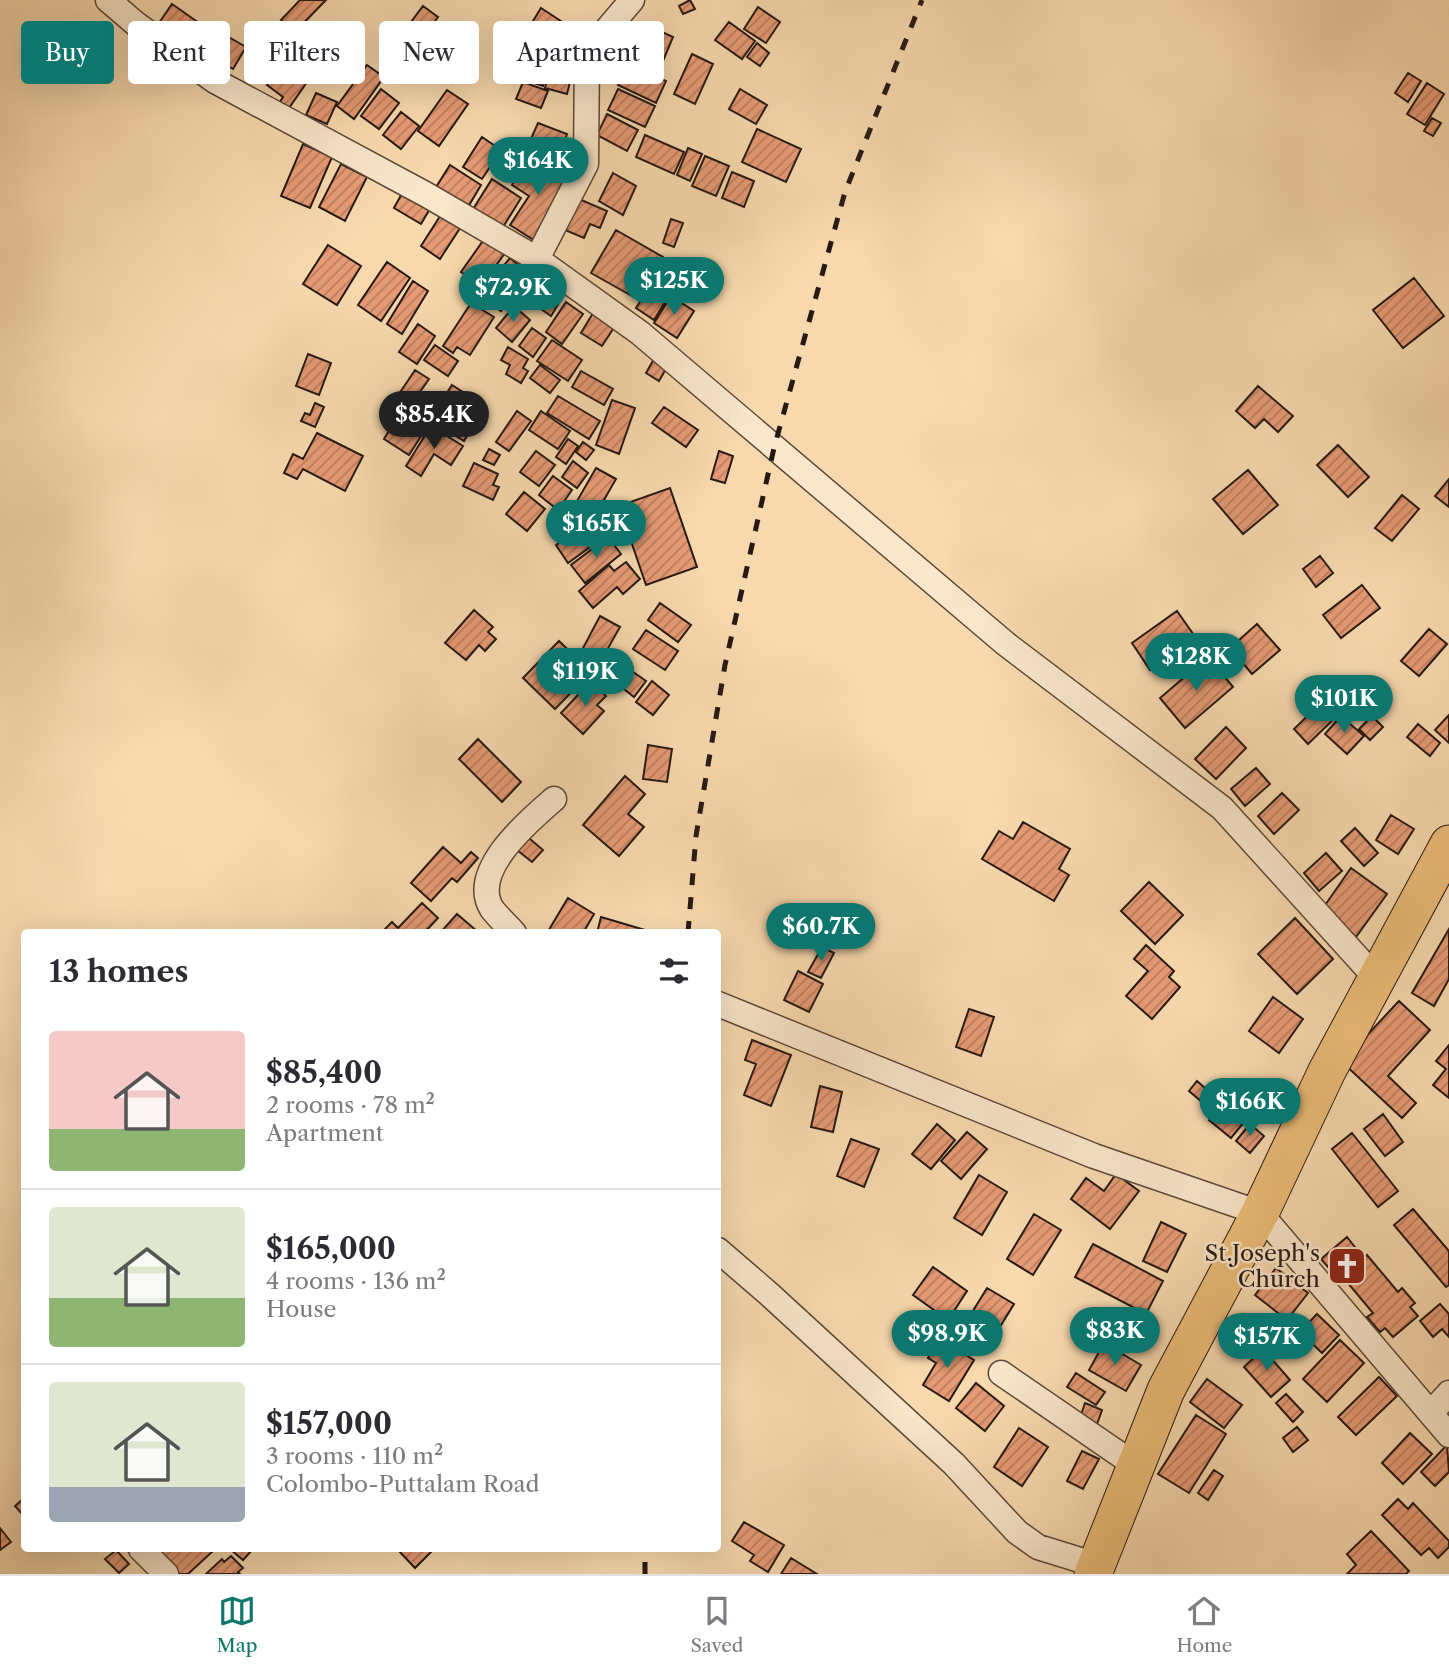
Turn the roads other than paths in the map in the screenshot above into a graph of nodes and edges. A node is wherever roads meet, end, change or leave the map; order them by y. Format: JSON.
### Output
{"nodes":[{"id":1,"x":108,"y":0,"type":"edge"},
{"id":2,"x":632,"y":0,"type":"edge"},
{"id":3,"x":537,"y":259,"type":"junction"},
{"id":4,"x":554,"y":799,"type":"dead end"},
{"id":5,"x":1449,"y":844,"type":"edge"},
{"id":6,"x":510,"y":929,"type":"edge"},
{"id":7,"x":1376,"y":978,"type":"junction"},
{"id":8,"x":721,"y":1005,"type":"edge"},
{"id":9,"x":1260,"y":1213,"type":"junction"},
{"id":10,"x":721,"y":1253,"type":"edge"},
{"id":11,"x":1001,"y":1373,"type":"dead end"},
{"id":12,"x":1449,"y":1393,"type":"edge"},
{"id":13,"x":1431,"y":1413,"type":"junction"},
{"id":14,"x":1449,"y":1435,"type":"edge"},
{"id":15,"x":1135,"y":1465,"type":"junction"},
{"id":16,"x":144,"y":1552,"type":"edge"},
{"id":17,"x":1094,"y":1569,"type":"edge"},
{"id":18,"x":166,"y":1574,"type":"edge"}],
"edges":[{"from":1,"to":3,"type":"street"},
{"from":2,"to":3,"type":"street"},
{"from":3,"to":7,"type":"street"},
{"from":4,"to":6,"type":"street"},
{"from":5,"to":7,"type":"highway"},
{"from":7,"to":9,"type":"highway"},
{"from":8,"to":9,"type":"street"},
{"from":9,"to":13,"type":"street"},
{"from":9,"to":15,"type":"highway"},
{"from":10,"to":17,"type":"street"},
{"from":11,"to":15,"type":"street"},
{"from":12,"to":13,"type":"street"},
{"from":13,"to":14,"type":"street"},
{"from":15,"to":17,"type":"highway"},
{"from":16,"to":18,"type":"street"}]}
